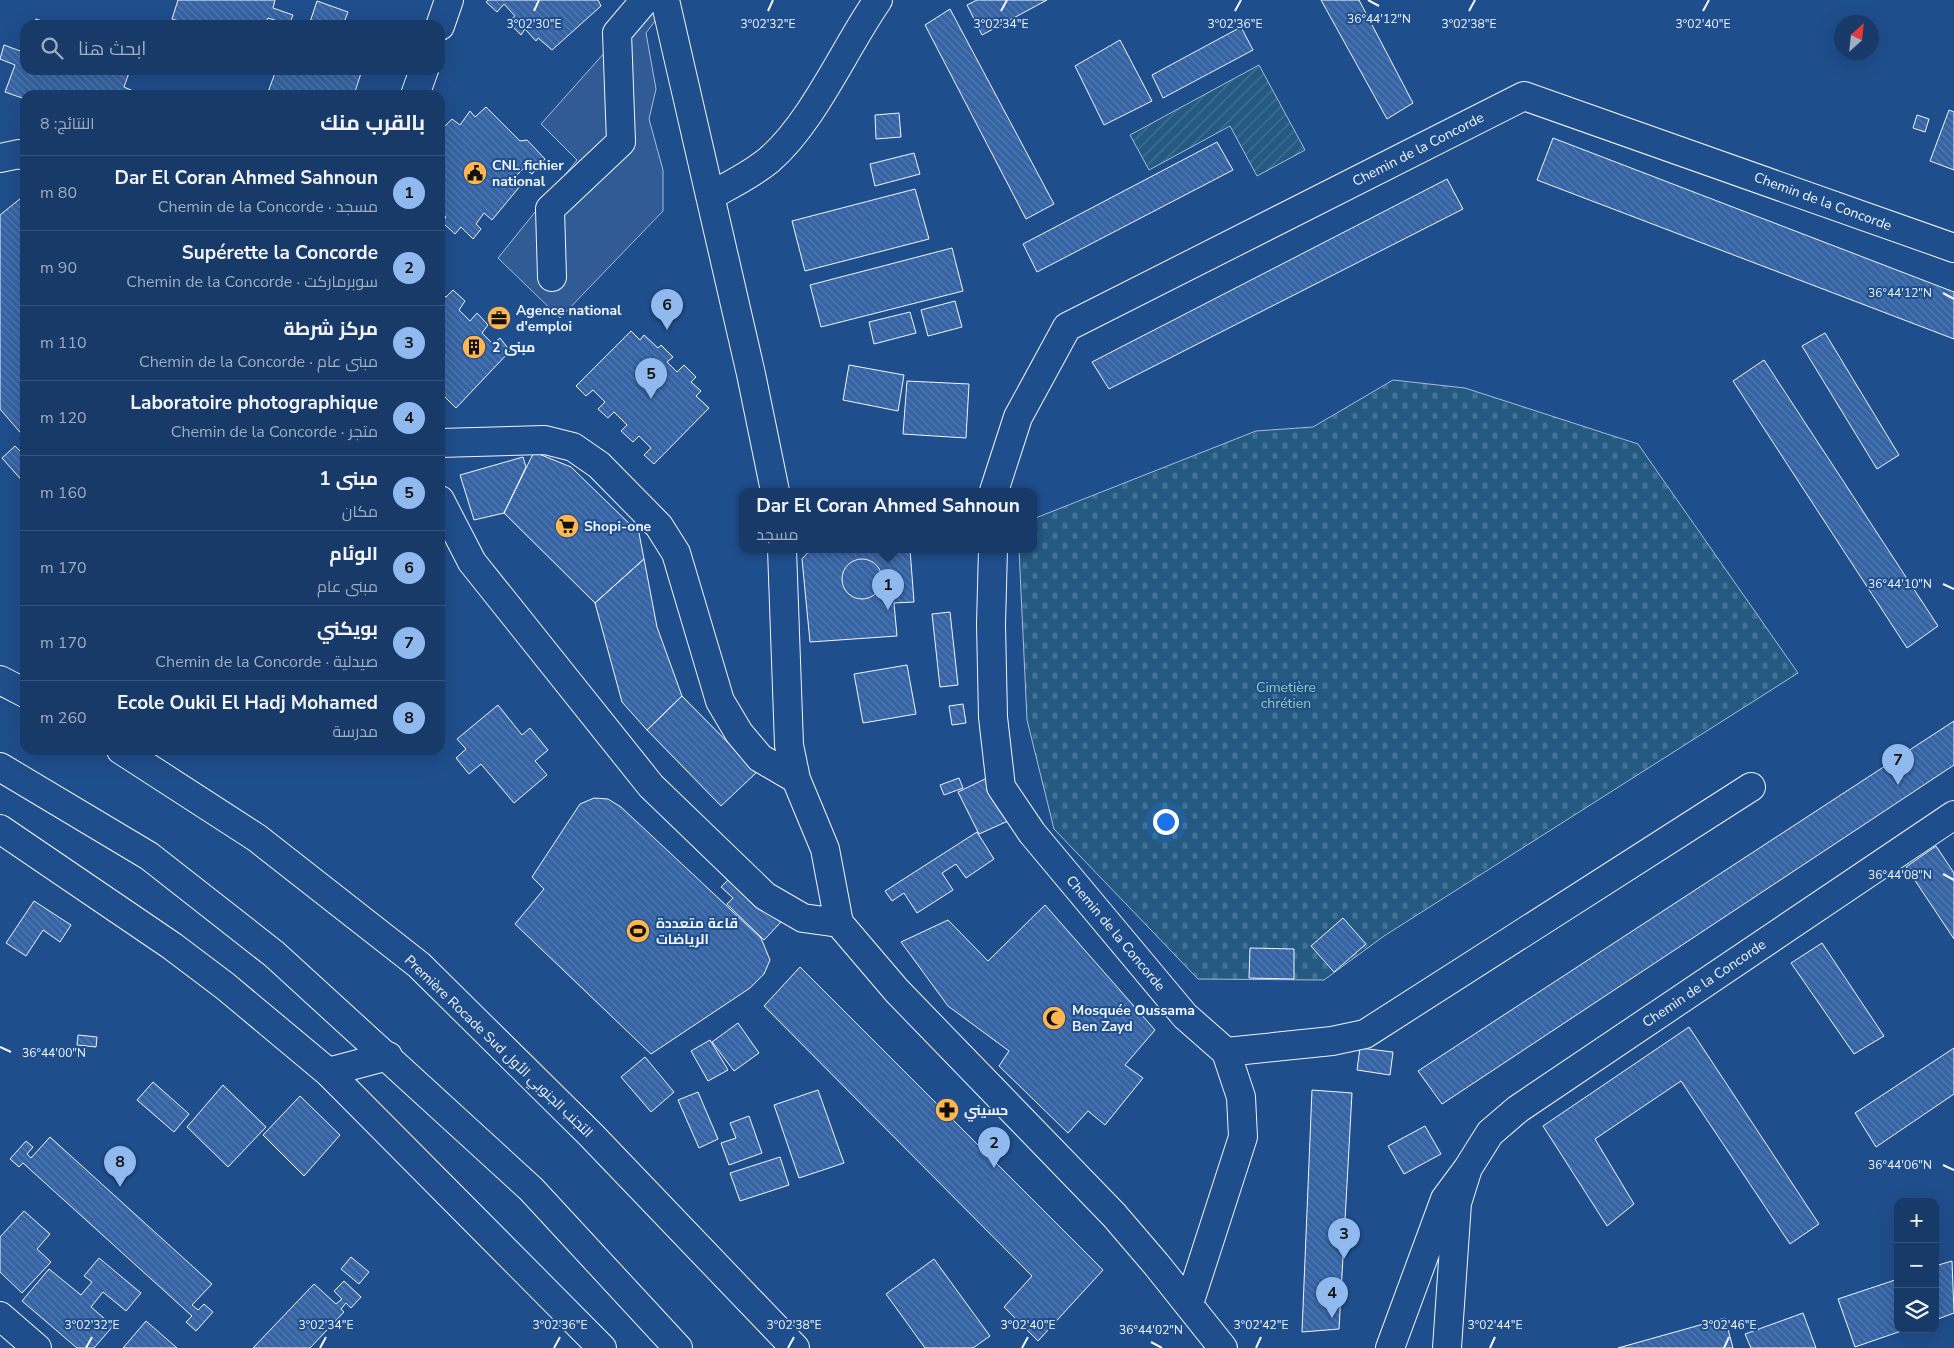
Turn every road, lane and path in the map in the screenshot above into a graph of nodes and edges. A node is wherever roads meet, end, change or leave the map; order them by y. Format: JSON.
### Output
{"nodes":[{"id":1,"x":449,"y":0,"type":"edge"},
{"id":2,"x":645,"y":0,"type":"edge"},
{"id":3,"x":664,"y":0,"type":"edge"},
{"id":4,"x":878,"y":0,"type":"edge"},
{"id":5,"x":442,"y":20,"type":"edge"},
{"id":6,"x":422,"y":75,"type":"edge"},
{"id":7,"x":418,"y":90,"type":"edge"},
{"id":8,"x":20,"y":154,"type":"edge"},
{"id":9,"x":0,"y":158,"type":"edge"},
{"id":10,"x":710,"y":196,"type":"junction"},
{"id":11,"x":1954,"y":248,"type":"edge"},
{"id":12,"x":552,"y":277,"type":"dead end"},
{"id":13,"x":445,"y":442,"type":"edge"},
{"id":14,"x":775,"y":488,"type":"edge"},
{"id":15,"x":995,"y":488,"type":"edge"},
{"id":16,"x":445,"y":510,"type":"edge"},
{"id":17,"x":445,"y":535,"type":"edge"},
{"id":18,"x":782,"y":553,"type":"edge"},
{"id":19,"x":993,"y":553,"type":"edge"},
{"id":20,"x":472,"y":562,"type":"junction"},
{"id":21,"x":0,"y":680,"type":"edge"},
{"id":22,"x":20,"y":690,"type":"edge"},
{"id":23,"x":129,"y":755,"type":"edge"},
{"id":24,"x":0,"y":767,"type":"edge"},
{"id":25,"x":796,"y":779,"type":"junction"},
{"id":26,"x":1751,"y":786,"type":"dead end"},
{"id":27,"x":1954,"y":815,"type":"edge"},
{"id":28,"x":0,"y":829,"type":"edge"},
{"id":29,"x":839,"y":923,"type":"junction"},
{"id":30,"x":1226,"y":1052,"type":"junction"},
{"id":31,"x":388,"y":1056,"type":"junction"},
{"id":32,"x":328,"y":1072,"type":"junction"},
{"id":33,"x":1468,"y":1168,"type":"junction"},
{"id":34,"x":1188,"y":1304,"type":"junction"},
{"id":35,"x":0,"y":1316,"type":"edge"},
{"id":36,"x":37,"y":1348,"type":"edge"},
{"id":37,"x":602,"y":1348,"type":"edge"},
{"id":38,"x":678,"y":1348,"type":"edge"},
{"id":39,"x":795,"y":1348,"type":"edge"},
{"id":40,"x":1223,"y":1348,"type":"edge"},
{"id":41,"x":1390,"y":1348,"type":"edge"},
{"id":42,"x":1447,"y":1348,"type":"edge"}],
"edges":[{"from":1,"to":5,"type":"main road"},
{"from":2,"to":12,"type":"main road"},
{"from":3,"to":10,"type":"main road"},
{"from":4,"to":10,"type":"main road"},
{"from":6,"to":7,"type":"main road"},
{"from":8,"to":9,"type":"main road"},
{"from":10,"to":14,"type":"main road"},
{"from":11,"to":15,"type":"main road","name":"Chemin de la Concorde"},
{"from":13,"to":25,"type":"main road"},
{"from":16,"to":20,"type":"main road"},
{"from":17,"to":20,"type":"main road"},
{"from":18,"to":25,"type":"main road"},
{"from":19,"to":30,"type":"main road","name":"Chemin de la Concorde"},
{"from":20,"to":29,"type":"main road"},
{"from":21,"to":22,"type":"main road"},
{"from":23,"to":39,"type":"main road","name":"Première Rocade Sud التجنب الجنوبي الأول"},
{"from":24,"to":31,"type":"main road"},
{"from":25,"to":29,"type":"main road"},
{"from":26,"to":30,"type":"main road"},
{"from":27,"to":33,"type":"main road","name":"Chemin de la Concorde"},
{"from":28,"to":32,"type":"main road"},
{"from":29,"to":34,"type":"main road"},
{"from":30,"to":34,"type":"main road"},
{"from":31,"to":32,"type":"main road"},
{"from":31,"to":38,"type":"main road"},
{"from":32,"to":37,"type":"main road"},
{"from":33,"to":41,"type":"main road"},
{"from":33,"to":42,"type":"main road"},
{"from":34,"to":40,"type":"main road"},
{"from":35,"to":36,"type":"main road"}]}
